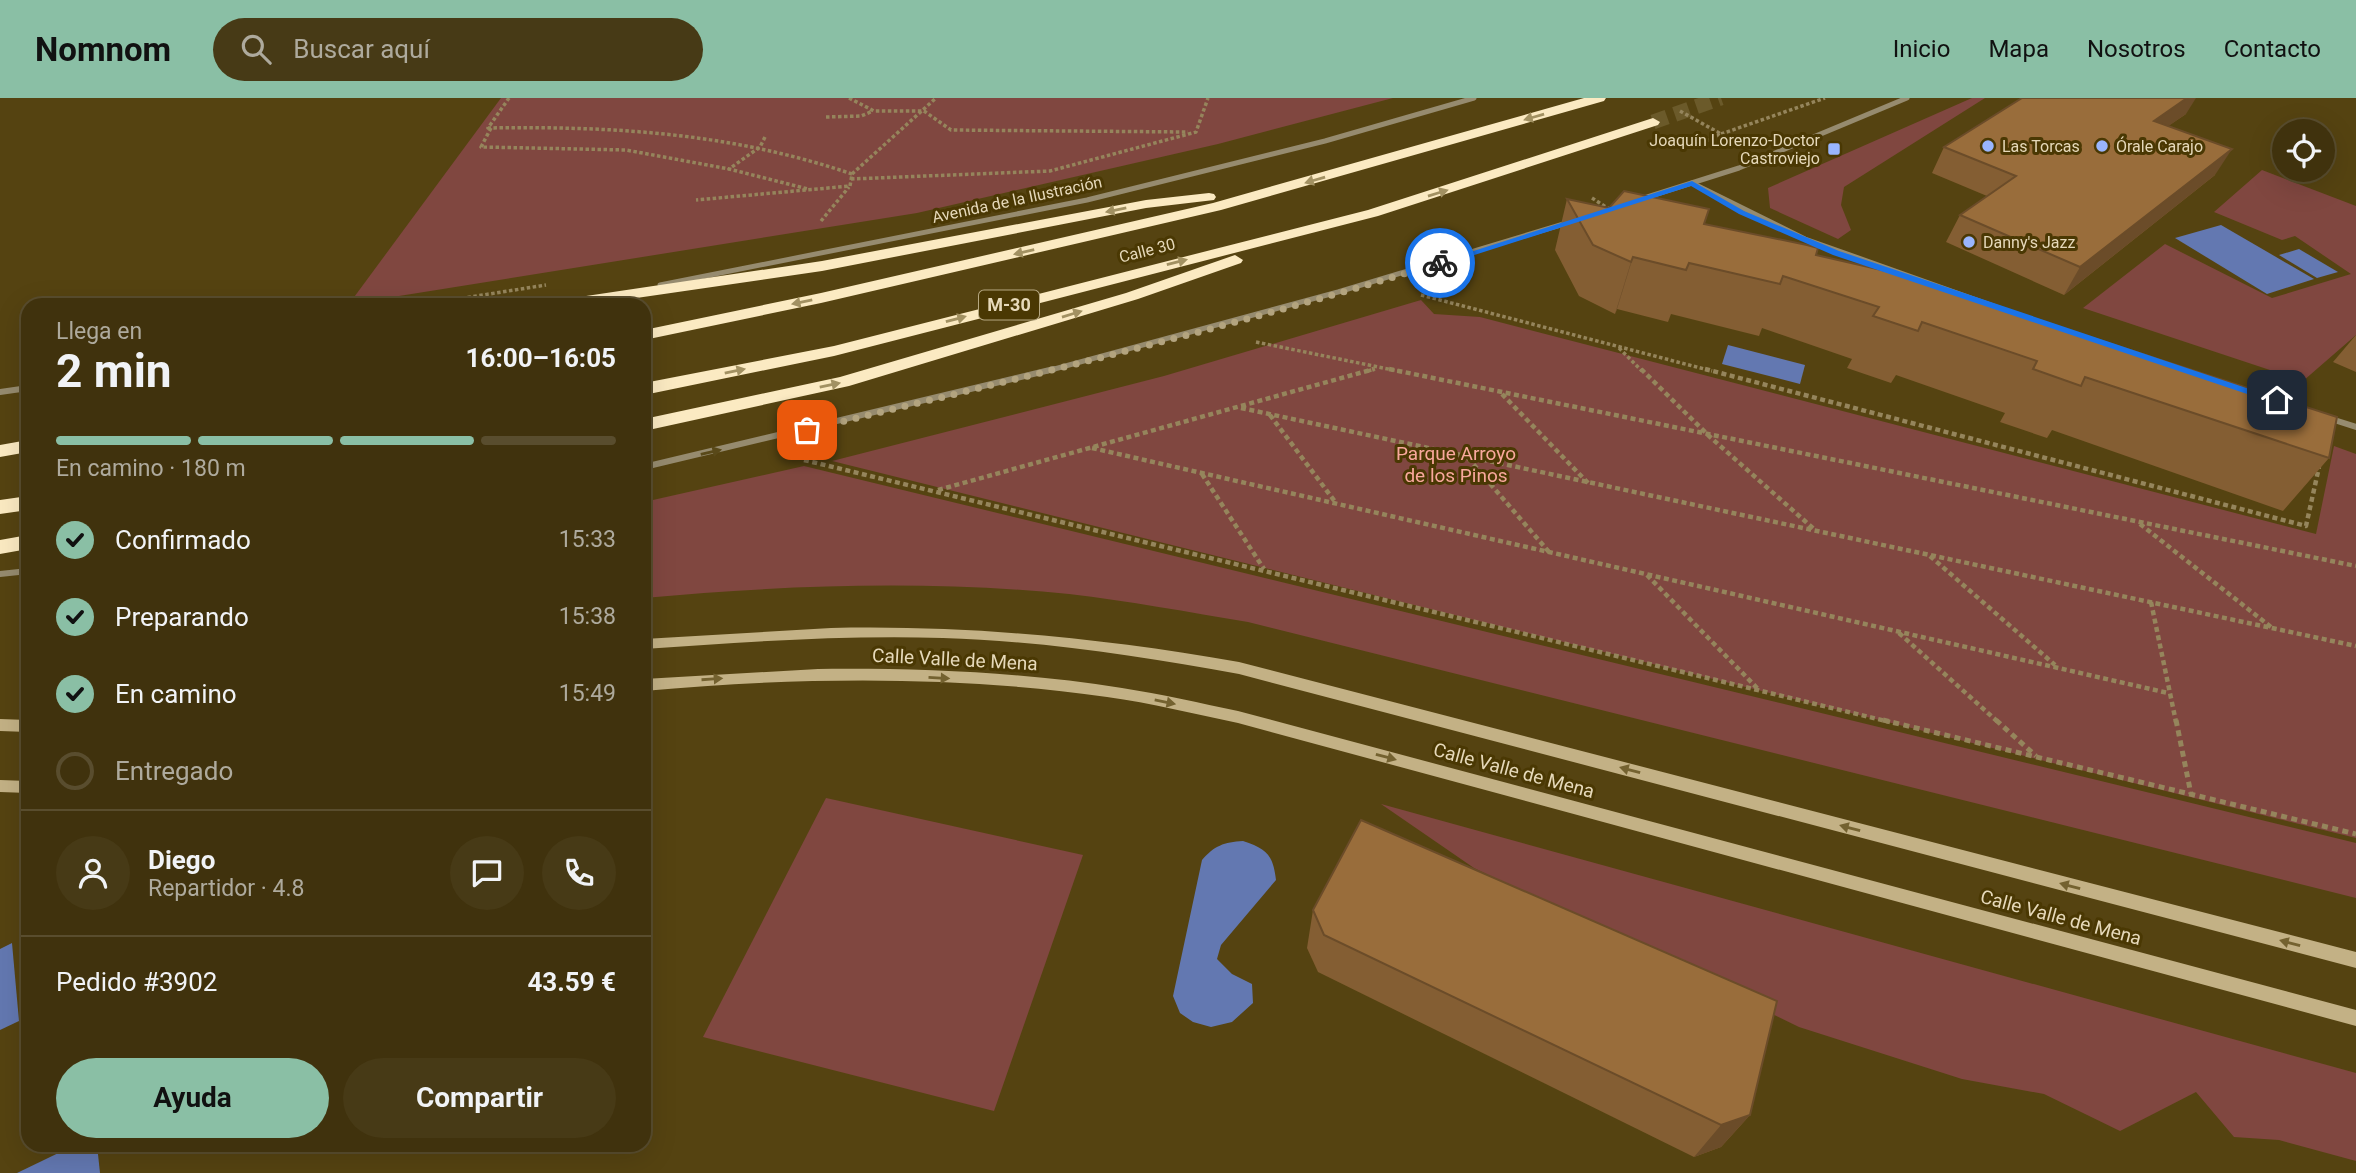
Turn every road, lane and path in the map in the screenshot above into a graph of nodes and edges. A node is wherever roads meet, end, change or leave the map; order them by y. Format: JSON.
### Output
{"nodes":[{"id":1,"x":509,"y":98,"type":"edge"},
{"id":2,"x":849,"y":98,"type":"edge"},
{"id":3,"x":936,"y":98,"type":"edge"},
{"id":4,"x":1208,"y":98,"type":"edge"},
{"id":5,"x":1474,"y":98,"type":"edge"},
{"id":6,"x":1600,"y":98,"type":"edge"},
{"id":7,"x":1825,"y":98,"type":"edge"},
{"id":8,"x":1908,"y":98,"type":"edge"},
{"id":9,"x":1679,"y":110,"type":"dead end"},
{"id":10,"x":874,"y":111,"type":"junction"},
{"id":11,"x":925,"y":111,"type":"junction"},
{"id":12,"x":826,"y":117,"type":"dead end"},
{"id":13,"x":1653,"y":122,"type":"tunnel mouth"},
{"id":14,"x":491,"y":128,"type":"junction"},
{"id":15,"x":1196,"y":132,"type":"junction"},
{"id":16,"x":1721,"y":134,"type":"junction"},
{"id":17,"x":765,"y":137,"type":"dead end"},
{"id":18,"x":1698,"y":145,"type":"dead end"},
{"id":19,"x":760,"y":147,"type":"junction"},
{"id":20,"x":729,"y":169,"type":"junction"},
{"id":21,"x":852,"y":174,"type":"junction"},
{"id":22,"x":851,"y":179,"type":"junction"},
{"id":23,"x":1692,"y":183,"type":"junction"},
{"id":24,"x":850,"y":186,"type":"junction"},
{"id":25,"x":812,"y":190,"type":"junction"},
{"id":26,"x":1280,"y":190,"type":"junction"},
{"id":27,"x":1592,"y":198,"type":"dead end"},
{"id":28,"x":696,"y":200,"type":"dead end"},
{"id":29,"x":1610,"y":210,"type":"joint"},
{"id":30,"x":1373,"y":213,"type":"junction"},
{"id":31,"x":821,"y":221,"type":"dead end"},
{"id":32,"x":1573,"y":221,"type":"dead end"},
{"id":33,"x":1421,"y":295,"type":"dead end"},
{"id":34,"x":590,"y":298,"type":"edge"},
{"id":35,"x":606,"y":298,"type":"edge"},
{"id":36,"x":2004,"y":309,"type":"edge"},
{"id":37,"x":651,"y":334,"type":"edge"},
{"id":38,"x":1255,"y":342,"type":"dead end"},
{"id":39,"x":1618,"y":347,"type":"junction"},
{"id":40,"x":1378,"y":368,"type":"junction"},
{"id":41,"x":21,"y":388,"type":"edge"},
{"id":42,"x":651,"y":388,"type":"edge"},
{"id":43,"x":0,"y":392,"type":"edge"},
{"id":44,"x":1502,"y":393,"type":"junction"},
{"id":45,"x":1241,"y":408,"type":"junction"},
{"id":46,"x":2316,"y":413,"type":"edge"},
{"id":47,"x":1269,"y":414,"type":"junction"},
{"id":48,"x":2329,"y":418,"type":"junction"},
{"id":49,"x":651,"y":423,"type":"edge"},
{"id":50,"x":2356,"y":427,"type":"edge"},
{"id":51,"x":1709,"y":436,"type":"junction"},
{"id":52,"x":21,"y":447,"type":"edge"},
{"id":53,"x":1093,"y":448,"type":"junction"},
{"id":54,"x":0,"y":451,"type":"edge"},
{"id":55,"x":1467,"y":457,"type":"junction"},
{"id":56,"x":804,"y":460,"type":"dead end"},
{"id":57,"x":651,"y":465,"type":"edge"},
{"id":58,"x":1201,"y":473,"type":"junction"},
{"id":59,"x":1588,"y":483,"type":"junction"},
{"id":60,"x":937,"y":490,"type":"junction"},
{"id":61,"x":21,"y":504,"type":"edge"},
{"id":62,"x":1337,"y":504,"type":"junction"},
{"id":63,"x":0,"y":508,"type":"edge"},
{"id":64,"x":2137,"y":522,"type":"junction"},
{"id":65,"x":1815,"y":531,"type":"junction"},
{"id":66,"x":21,"y":543,"type":"edge"},
{"id":67,"x":0,"y":547,"type":"edge"},
{"id":68,"x":1549,"y":552,"type":"junction"},
{"id":69,"x":1930,"y":555,"type":"junction"},
{"id":70,"x":2356,"y":566,"type":"edge"},
{"id":71,"x":1265,"y":570,"type":"junction"},
{"id":72,"x":21,"y":572,"type":"edge"},
{"id":73,"x":0,"y":574,"type":"edge"},
{"id":74,"x":1646,"y":574,"type":"junction"},
{"id":75,"x":2151,"y":602,"type":"junction"},
{"id":76,"x":2272,"y":628,"type":"junction"},
{"id":77,"x":1897,"y":631,"type":"junction"},
{"id":78,"x":651,"y":643,"type":"edge"},
{"id":79,"x":2356,"y":646,"type":"edge"},
{"id":80,"x":2058,"y":668,"type":"junction"},
{"id":81,"x":651,"y":685,"type":"edge"},
{"id":82,"x":1759,"y":690,"type":"junction"},
{"id":83,"x":2168,"y":693,"type":"junction"},
{"id":84,"x":0,"y":725,"type":"edge"},
{"id":85,"x":21,"y":726,"type":"edge"},
{"id":86,"x":2036,"y":757,"type":"junction"},
{"id":87,"x":0,"y":786,"type":"edge"},
{"id":88,"x":21,"y":787,"type":"edge"},
{"id":89,"x":2191,"y":794,"type":"junction"},
{"id":90,"x":2356,"y":834,"type":"edge"},
{"id":91,"x":2356,"y":960,"type":"edge"},
{"id":92,"x":2356,"y":1018,"type":"edge"}],
"edges":[{"from":1,"to":14,"type":"path"},
{"from":2,"to":10,"type":"path"},
{"from":3,"to":11,"type":"path"},
{"from":4,"to":15,"type":"path"},
{"from":5,"to":34,"type":"street","name":"Avenida de la Ilustración"},
{"from":6,"to":26,"type":"highway","name":"Calle 30","number":"M-30","one_way":true},
{"from":7,"to":16,"type":"path"},
{"from":8,"to":23,"type":"street"},
{"from":9,"to":16,"type":"path"},
{"from":10,"to":11,"type":"path"},
{"from":10,"to":12,"type":"path"},
{"from":11,"to":15,"type":"path"},
{"from":11,"to":21,"type":"path"},
{"from":30,"to":13,"type":"highway","name":"Calle 30","number":"M-30","one_way":true},
{"from":14,"to":19,"type":"path"},
{"from":14,"to":20,"type":"path"},
{"from":15,"to":22,"type":"path"},
{"from":16,"to":18,"type":"path"},
{"from":17,"to":19,"type":"path"},
{"from":19,"to":20,"type":"path"},
{"from":19,"to":21,"type":"path"},
{"from":20,"to":25,"type":"path"},
{"from":21,"to":22,"type":"path"},
{"from":22,"to":24,"type":"path"},
{"from":23,"to":29,"type":"street"},
{"from":23,"to":36,"type":"street"},
{"from":24,"to":25,"type":"path"},
{"from":24,"to":31,"type":"path"},
{"from":25,"to":28,"type":"path"},
{"from":26,"to":35,"type":"highway","one_way":true},
{"from":26,"to":37,"type":"highway","name":"Calle 30","number":"M-30","one_way":true},
{"from":27,"to":29,"type":"path"},
{"from":42,"to":30,"type":"highway","name":"Calle 30","number":"M-30","one_way":true},
{"from":49,"to":30,"type":"highway","one_way":true},
{"from":57,"to":32,"type":"street","one_way":true},
{"from":33,"to":39,"type":"path"},
{"from":38,"to":40,"type":"path"},
{"from":39,"to":48,"type":"path"},
{"from":39,"to":51,"type":"path"},
{"from":40,"to":44,"type":"path"},
{"from":40,"to":45,"type":"path"},
{"from":41,"to":43,"type":"street"},
{"from":44,"to":51,"type":"path"},
{"from":44,"to":59,"type":"path"},
{"from":45,"to":47,"type":"path"},
{"from":45,"to":53,"type":"path"},
{"from":46,"to":48,"type":"street"},
{"from":47,"to":55,"type":"path"},
{"from":47,"to":62,"type":"path"},
{"from":48,"to":50,"type":"street"},
{"from":51,"to":64,"type":"path"},
{"from":51,"to":65,"type":"path"},
{"from":52,"to":54,"type":"highway"},
{"from":53,"to":58,"type":"path"},
{"from":53,"to":60,"type":"path"},
{"from":55,"to":59,"type":"path"},
{"from":55,"to":68,"type":"path"},
{"from":56,"to":60,"type":"path"},
{"from":58,"to":62,"type":"path"},
{"from":58,"to":71,"type":"path"},
{"from":59,"to":65,"type":"path"},
{"from":60,"to":71,"type":"path"},
{"from":61,"to":63,"type":"highway"},
{"from":62,"to":68,"type":"path"},
{"from":64,"to":70,"type":"path"},
{"from":64,"to":76,"type":"path"},
{"from":65,"to":69,"type":"path"},
{"from":66,"to":67,"type":"highway"},
{"from":68,"to":74,"type":"path"},
{"from":69,"to":75,"type":"path"},
{"from":69,"to":80,"type":"path"},
{"from":71,"to":82,"type":"path"},
{"from":72,"to":73,"type":"street"},
{"from":74,"to":77,"type":"path"},
{"from":74,"to":82,"type":"path"},
{"from":75,"to":76,"type":"path"},
{"from":75,"to":83,"type":"path"},
{"from":76,"to":79,"type":"path"},
{"from":77,"to":80,"type":"path"},
{"from":77,"to":86,"type":"path"},
{"from":91,"to":78,"type":"main road","name":"Calle Valle de Mena","one_way":true},
{"from":80,"to":83,"type":"path"},
{"from":81,"to":92,"type":"main road","name":"Calle Valle de Mena","one_way":true},
{"from":82,"to":86,"type":"path"},
{"from":83,"to":89,"type":"path"},
{"from":84,"to":85,"type":"main road"},
{"from":86,"to":89,"type":"path"},
{"from":87,"to":88,"type":"main road"},
{"from":89,"to":90,"type":"path"}]}
